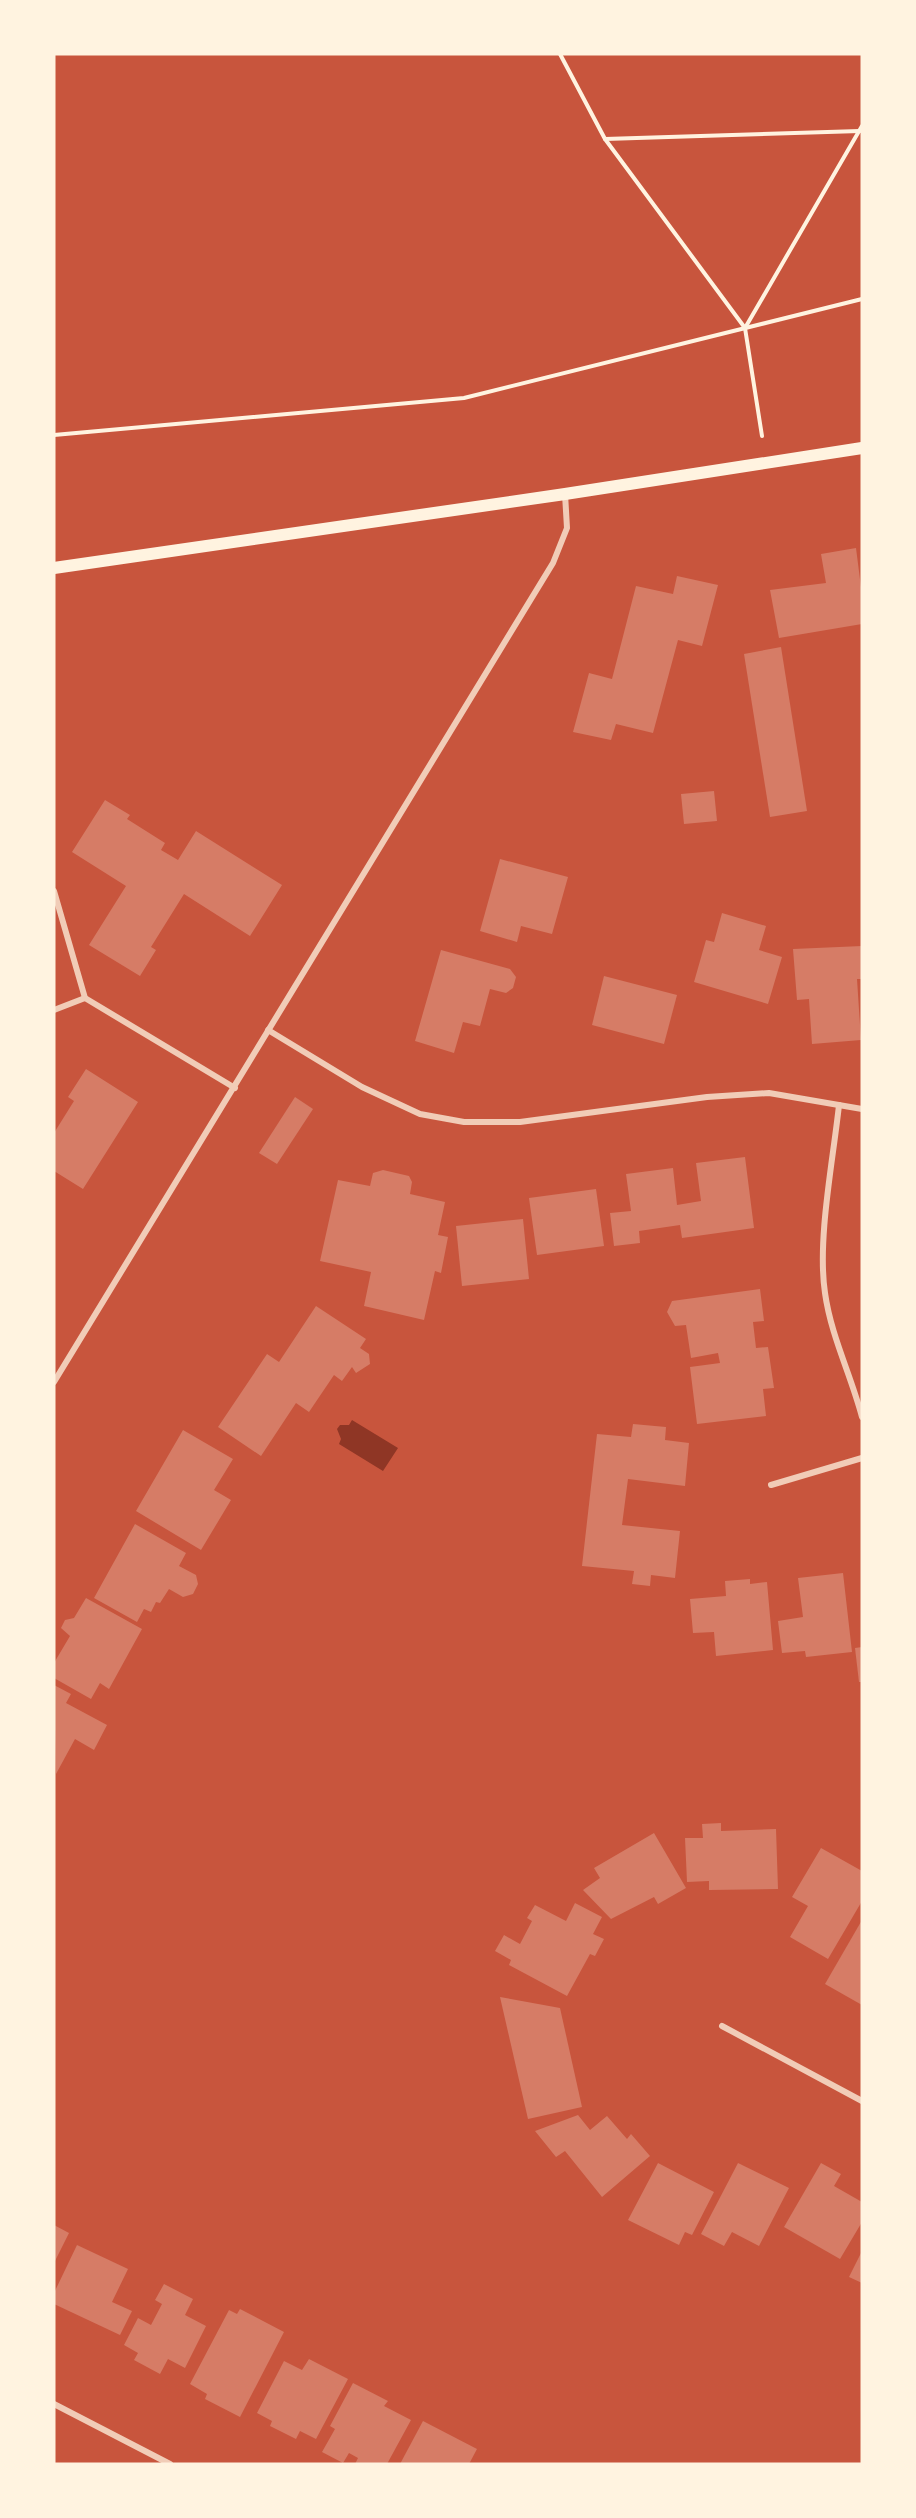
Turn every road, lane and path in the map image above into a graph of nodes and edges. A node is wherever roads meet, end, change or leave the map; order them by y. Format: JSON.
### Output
{"nodes":[{"id":1,"x":560,"y":54,"type":"edge"},
{"id":2,"x":861,"y":129,"type":"edge"},
{"id":3,"x":605,"y":139,"type":"junction"},
{"id":4,"x":862,"y":299,"type":"edge"},
{"id":5,"x":745,"y":328,"type":"junction"},
{"id":6,"x":54,"y":435,"type":"edge"},
{"id":7,"x":862,"y":448,"type":"edge"},
{"id":8,"x":767,"y":462,"type":"junction"},
{"id":9,"x":565,"y":494,"type":"junction"},
{"id":10,"x":54,"y":568,"type":"edge"},
{"id":11,"x":54,"y":891,"type":"edge"},
{"id":12,"x":85,"y":998,"type":"junction"},
{"id":13,"x":54,"y":1010,"type":"edge"},
{"id":14,"x":268,"y":1030,"type":"junction"},
{"id":15,"x":236,"y":1088,"type":"junction"},
{"id":16,"x":839,"y":1105,"type":"junction"},
{"id":17,"x":862,"y":1109,"type":"edge"},
{"id":18,"x":54,"y":1382,"type":"edge"},
{"id":19,"x":862,"y":1417,"type":"edge"},
{"id":20,"x":862,"y":1458,"type":"edge"},
{"id":21,"x":771,"y":1485,"type":"dead end"},
{"id":22,"x":722,"y":2026,"type":"dead end"},
{"id":23,"x":862,"y":2101,"type":"edge"},
{"id":24,"x":54,"y":2403,"type":"edge"},
{"id":25,"x":170,"y":2464,"type":"edge"}],
"edges":[{"from":1,"to":3,"type":"path"},
{"from":2,"to":3,"type":"path"},
{"from":2,"to":5,"type":"path"},
{"from":3,"to":5,"type":"path"},
{"from":4,"to":5,"type":"path"},
{"from":5,"to":6,"type":"path"},
{"from":5,"to":8,"type":"path"},
{"from":7,"to":8,"type":"main road"},
{"from":8,"to":9,"type":"main road"},
{"from":9,"to":10,"type":"main road"},
{"from":9,"to":14,"type":"street"},
{"from":11,"to":12,"type":"street"},
{"from":12,"to":13,"type":"street"},
{"from":12,"to":15,"type":"street"},
{"from":14,"to":15,"type":"street"},
{"from":14,"to":16,"type":"street"},
{"from":15,"to":18,"type":"street"},
{"from":16,"to":17,"type":"street"},
{"from":16,"to":19,"type":"street"},
{"from":20,"to":21,"type":"street"},
{"from":22,"to":23,"type":"street"},
{"from":24,"to":25,"type":"street"}]}
